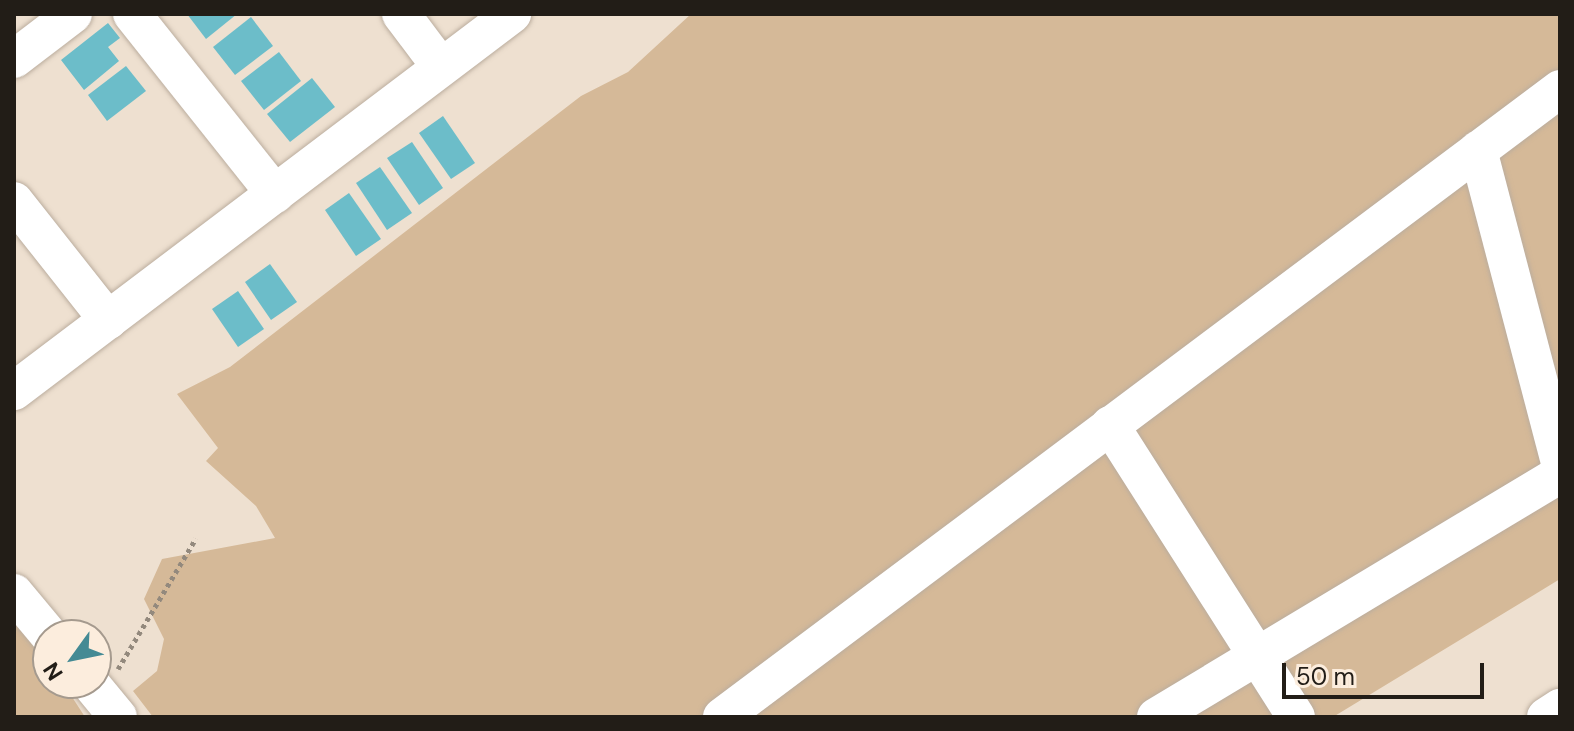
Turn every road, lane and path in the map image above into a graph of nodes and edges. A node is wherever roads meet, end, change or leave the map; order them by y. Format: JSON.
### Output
{"nodes":[{"id":1,"x":73,"y":14,"type":"edge"},
{"id":2,"x":132,"y":14,"type":"edge"},
{"id":3,"x":401,"y":14,"type":"edge"},
{"id":4,"x":512,"y":14,"type":"edge"},
{"id":5,"x":14,"y":59,"type":"edge"},
{"id":6,"x":441,"y":67,"type":"junction"},
{"id":7,"x":1560,"y":89,"type":"edge"},
{"id":8,"x":1478,"y":150,"type":"junction"},
{"id":9,"x":275,"y":194,"type":"junction"},
{"id":10,"x":14,"y":201,"type":"edge"},
{"id":11,"x":108,"y":320,"type":"junction"},
{"id":12,"x":14,"y":391,"type":"edge"},
{"id":13,"x":1110,"y":425,"type":"junction"},
{"id":14,"x":1560,"y":462,"type":"edge"},
{"id":15,"x":1560,"y":474,"type":"edge"},
{"id":16,"x":196,"y":538,"type":"dead end"},
{"id":17,"x":14,"y":593,"type":"edge"},
{"id":18,"x":36,"y":619,"type":"edge"},
{"id":19,"x":1255,"y":655,"type":"junction"},
{"id":20,"x":112,"y":683,"type":"edge"},
{"id":21,"x":1560,"y":708,"type":"edge"},
{"id":22,"x":722,"y":717,"type":"edge"},
{"id":23,"x":1156,"y":717,"type":"edge"},
{"id":24,"x":1296,"y":717,"type":"edge"},
{"id":25,"x":1546,"y":717,"type":"edge"}],
"edges":[{"from":1,"to":5,"type":"street"},
{"from":2,"to":9,"type":"street"},
{"from":3,"to":6,"type":"street"},
{"from":4,"to":6,"type":"street"},
{"from":6,"to":9,"type":"street"},
{"from":7,"to":8,"type":"street"},
{"from":8,"to":13,"type":"street"},
{"from":8,"to":14,"type":"street"},
{"from":9,"to":11,"type":"street"},
{"from":10,"to":11,"type":"street"},
{"from":11,"to":12,"type":"street"},
{"from":13,"to":19,"type":"street"},
{"from":13,"to":22,"type":"street"},
{"from":15,"to":19,"type":"street"},
{"from":16,"to":20,"type":"path"},
{"from":17,"to":18,"type":"street"},
{"from":19,"to":23,"type":"street"},
{"from":19,"to":24,"type":"street"},
{"from":21,"to":25,"type":"street"}]}
